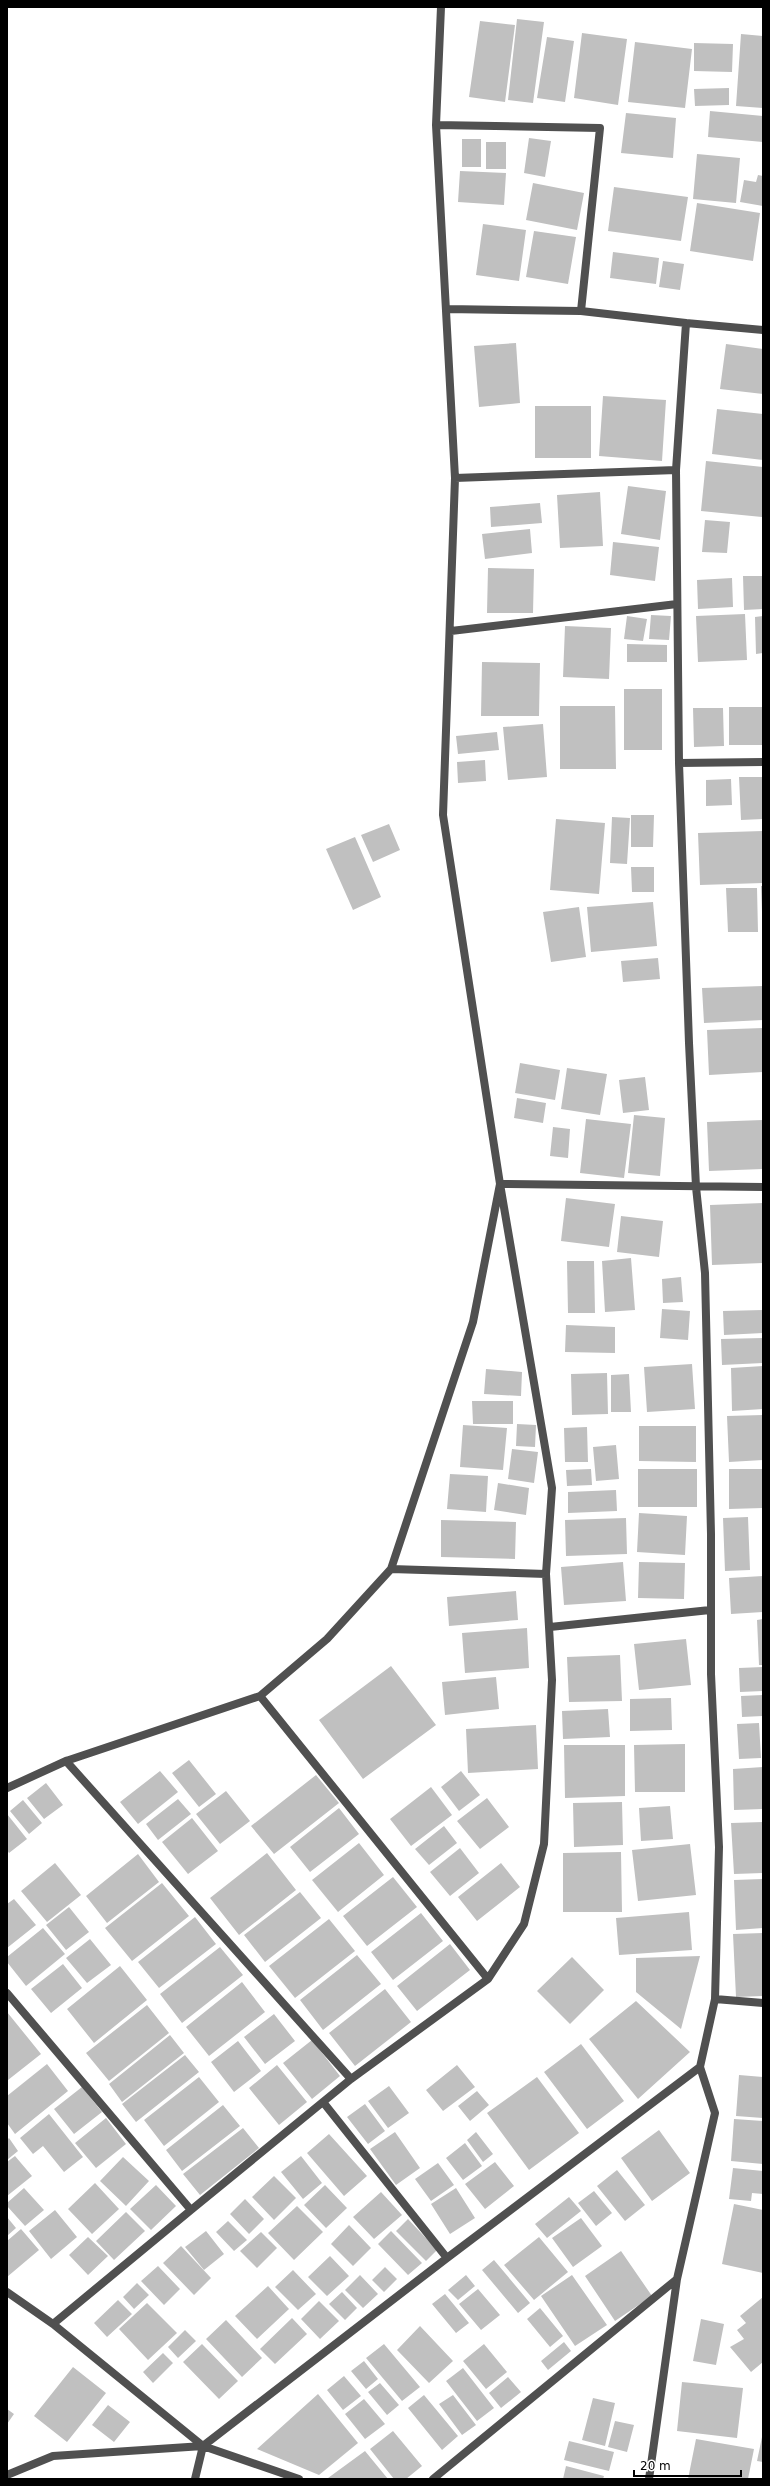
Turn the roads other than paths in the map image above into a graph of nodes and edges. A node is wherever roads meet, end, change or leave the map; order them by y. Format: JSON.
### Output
{"nodes":[{"id":1,"x":440,"y":7,"type":"edge"},
{"id":2,"x":436,"y":125,"type":"junction"},
{"id":3,"x":446,"y":309,"type":"junction"},
{"id":4,"x":581,"y":311,"type":"junction"},
{"id":5,"x":686,"y":323,"type":"junction"},
{"id":6,"x":763,"y":330,"type":"edge"},
{"id":7,"x":676,"y":470,"type":"junction"},
{"id":8,"x":455,"y":478,"type":"junction"},
{"id":9,"x":677,"y":604,"type":"junction"},
{"id":10,"x":451,"y":631,"type":"junction"},
{"id":11,"x":763,"y":762,"type":"edge"},
{"id":12,"x":679,"y":763,"type":"junction"},
{"id":13,"x":500,"y":1184,"type":"junction"},
{"id":14,"x":696,"y":1187,"type":"junction"},
{"id":15,"x":763,"y":1187,"type":"edge"},
{"id":16,"x":391,"y":1569,"type":"junction"},
{"id":17,"x":546,"y":1574,"type":"junction"},
{"id":18,"x":710,"y":1610,"type":"junction"},
{"id":19,"x":550,"y":1627,"type":"junction"},
{"id":20,"x":260,"y":1696,"type":"junction"},
{"id":21,"x":66,"y":1761,"type":"junction"},
{"id":22,"x":7,"y":1788,"type":"edge"},
{"id":23,"x":488,"y":1979,"type":"junction"},
{"id":24,"x":7,"y":1993,"type":"edge"},
{"id":25,"x":715,"y":1999,"type":"junction"},
{"id":26,"x":763,"y":2003,"type":"edge"},
{"id":27,"x":700,"y":2067,"type":"junction"},
{"id":28,"x":351,"y":2079,"type":"junction"},
{"id":29,"x":323,"y":2102,"type":"junction"},
{"id":30,"x":191,"y":2210,"type":"junction"},
{"id":31,"x":447,"y":2258,"type":"junction"},
{"id":32,"x":677,"y":2279,"type":"junction"},
{"id":33,"x":7,"y":2292,"type":"edge"},
{"id":34,"x":53,"y":2324,"type":"junction"},
{"id":35,"x":203,"y":2446,"type":"junction"},
{"id":36,"x":7,"y":2476,"type":"edge"},
{"id":37,"x":196,"y":2479,"type":"edge"},
{"id":38,"x":299,"y":2479,"type":"edge"},
{"id":39,"x":433,"y":2479,"type":"edge"},
{"id":40,"x":650,"y":2479,"type":"edge"}],
"edges":[{"from":1,"to":2,"type":"street"},
{"from":2,"to":3,"type":"street"},
{"from":2,"to":4,"type":"street"},
{"from":3,"to":4,"type":"street"},
{"from":3,"to":8,"type":"street"},
{"from":4,"to":5,"type":"street"},
{"from":5,"to":6,"type":"street"},
{"from":5,"to":7,"type":"street"},
{"from":7,"to":8,"type":"street"},
{"from":7,"to":9,"type":"street"},
{"from":8,"to":10,"type":"street"},
{"from":9,"to":10,"type":"street"},
{"from":9,"to":12,"type":"street"},
{"from":10,"to":13,"type":"street"},
{"from":11,"to":12,"type":"street"},
{"from":12,"to":14,"type":"street"},
{"from":13,"to":14,"type":"street"},
{"from":13,"to":16,"type":"street"},
{"from":13,"to":17,"type":"street"},
{"from":14,"to":15,"type":"street"},
{"from":14,"to":18,"type":"street"},
{"from":16,"to":17,"type":"street"},
{"from":16,"to":20,"type":"street"},
{"from":17,"to":19,"type":"street"},
{"from":18,"to":19,"type":"street"},
{"from":18,"to":25,"type":"street"},
{"from":19,"to":23,"type":"street"},
{"from":20,"to":21,"type":"street"},
{"from":20,"to":23,"type":"street"},
{"from":21,"to":22,"type":"street"},
{"from":21,"to":28,"type":"street"},
{"from":23,"to":28,"type":"street"},
{"from":24,"to":30,"type":"street"},
{"from":25,"to":26,"type":"street"},
{"from":25,"to":27,"type":"street"},
{"from":27,"to":31,"type":"street"},
{"from":27,"to":32,"type":"street"},
{"from":28,"to":29,"type":"street"},
{"from":29,"to":30,"type":"street"},
{"from":29,"to":31,"type":"street"},
{"from":30,"to":34,"type":"street"},
{"from":31,"to":35,"type":"street"},
{"from":32,"to":39,"type":"street"},
{"from":32,"to":40,"type":"street"},
{"from":33,"to":34,"type":"street"},
{"from":34,"to":35,"type":"street"},
{"from":35,"to":36,"type":"street"},
{"from":35,"to":37,"type":"street"},
{"from":35,"to":38,"type":"street"}]}
